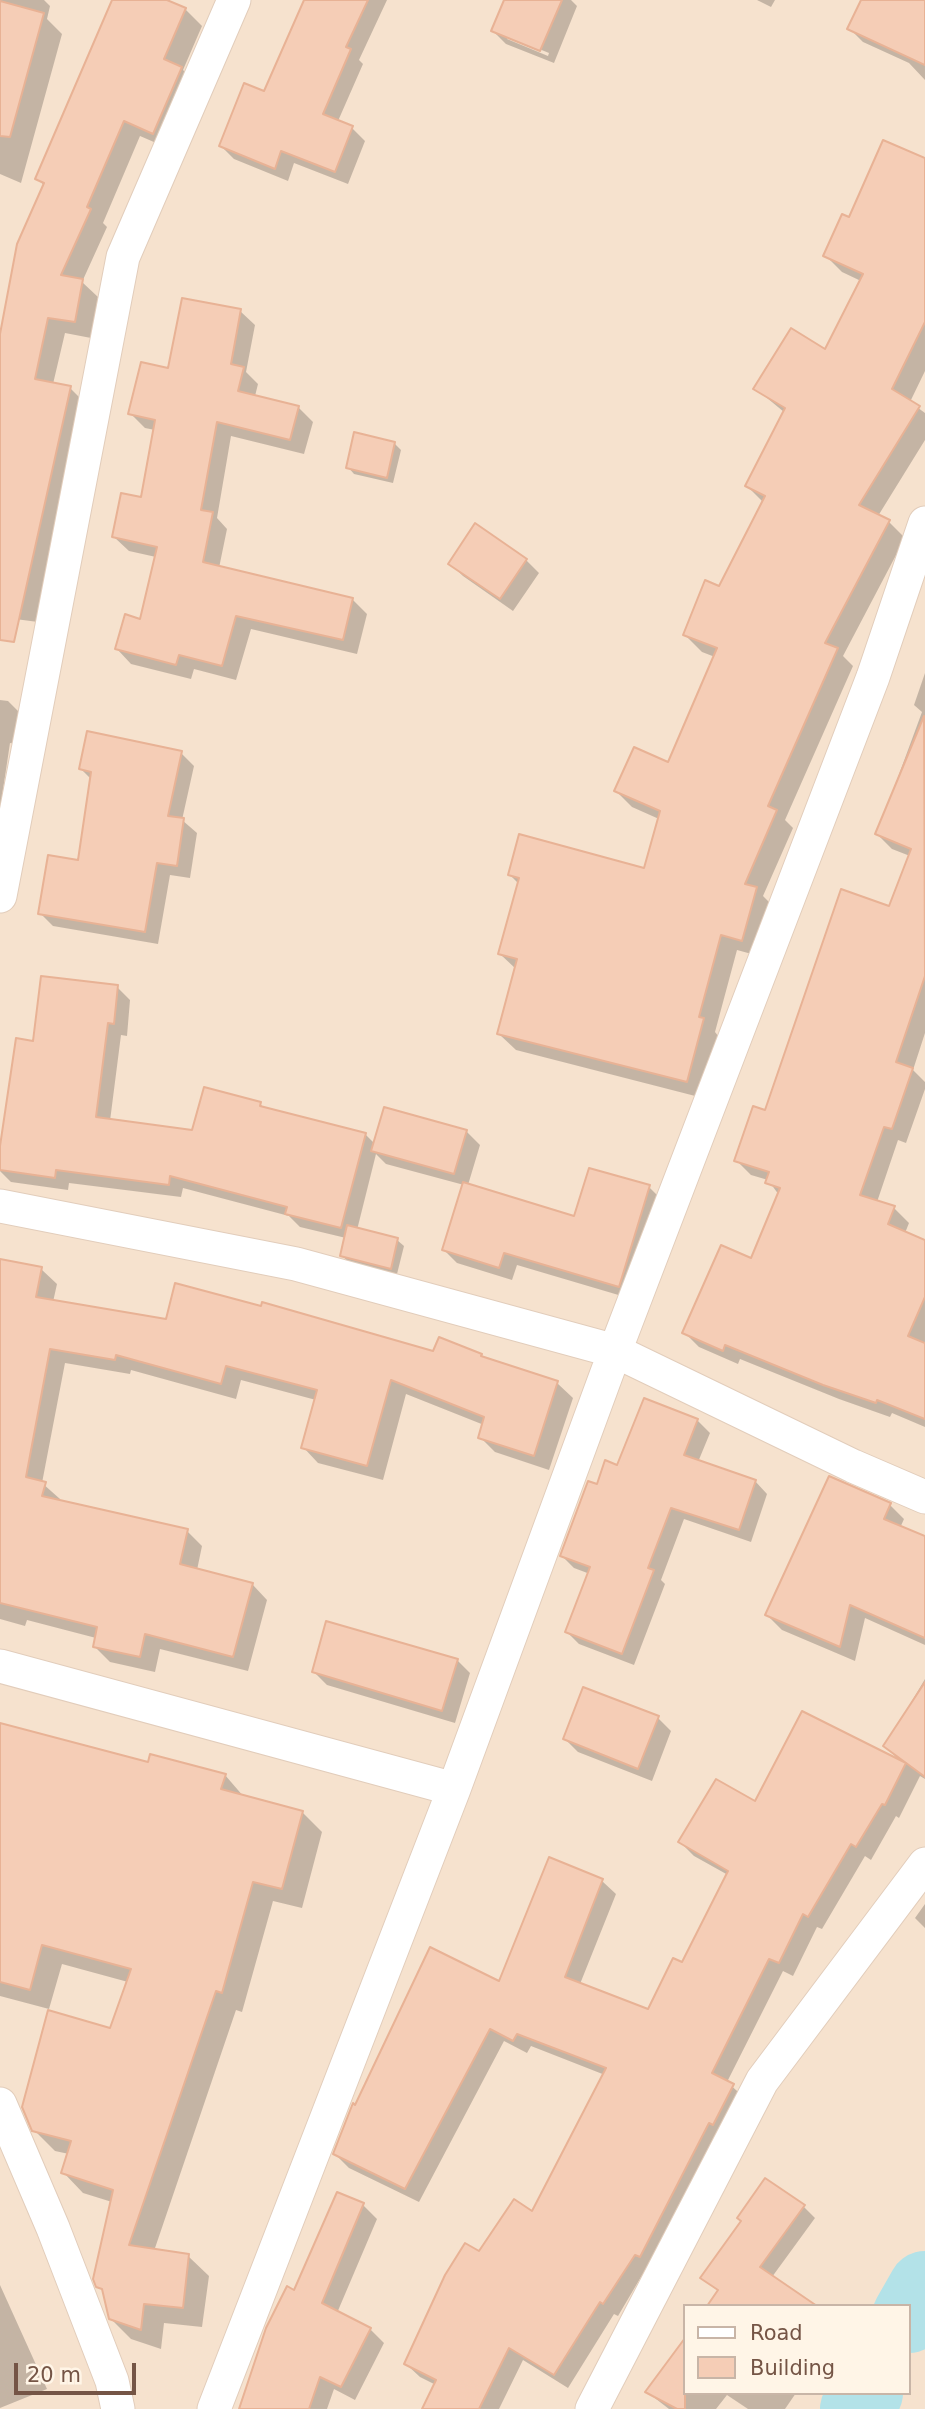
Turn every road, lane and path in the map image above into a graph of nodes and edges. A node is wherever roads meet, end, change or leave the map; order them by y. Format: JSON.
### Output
{"nodes":[{"id":1,"x":234,"y":0,"type":"edge"},
{"id":2,"x":925,"y":523,"type":"edge"},
{"id":3,"x":0,"y":896,"type":"edge"},
{"id":4,"x":0,"y":1206,"type":"edge"},
{"id":5,"x":615,"y":1350,"type":"junction"},
{"id":6,"x":925,"y":1497,"type":"edge"},
{"id":7,"x":0,"y":1666,"type":"edge"},
{"id":8,"x":454,"y":1789,"type":"junction"},
{"id":9,"x":925,"y":1864,"type":"edge"},
{"id":10,"x":0,"y":2104,"type":"edge"},
{"id":11,"x":118,"y":2409,"type":"edge"},
{"id":12,"x":214,"y":2409,"type":"edge"},
{"id":13,"x":592,"y":2409,"type":"edge"}],
"edges":[{"from":1,"to":3,"type":"street"},
{"from":2,"to":5,"type":"street"},
{"from":4,"to":5,"type":"street"},
{"from":5,"to":6,"type":"street"},
{"from":5,"to":8,"type":"street"},
{"from":7,"to":8,"type":"street"},
{"from":8,"to":12,"type":"street"},
{"from":9,"to":13,"type":"street"},
{"from":10,"to":11,"type":"street"}]}
